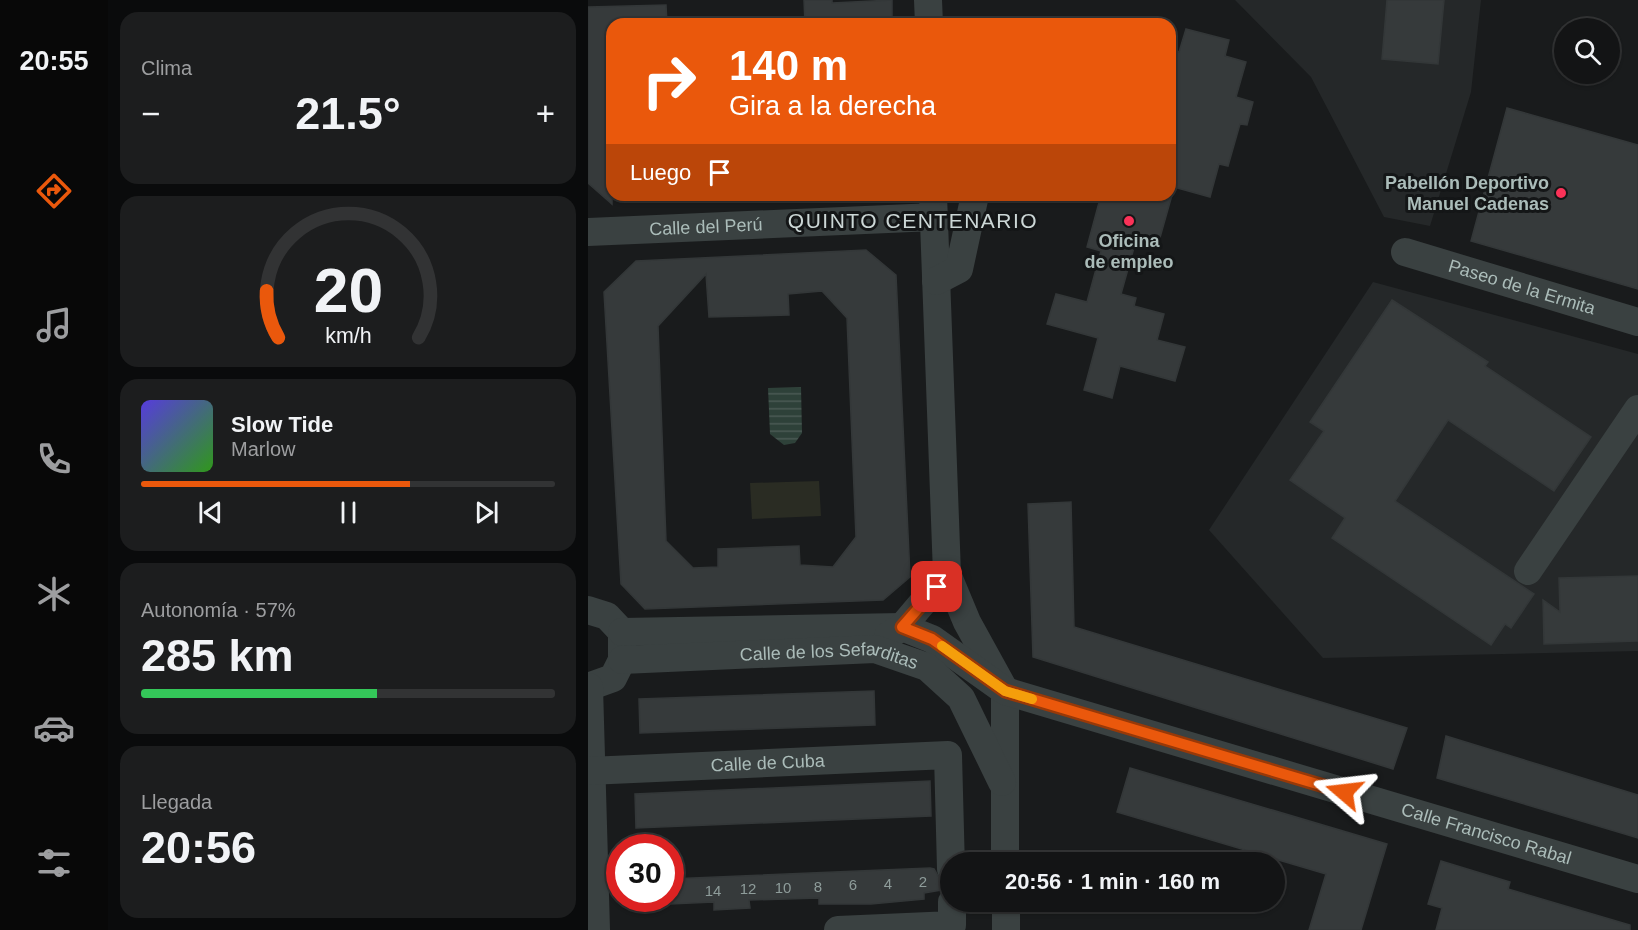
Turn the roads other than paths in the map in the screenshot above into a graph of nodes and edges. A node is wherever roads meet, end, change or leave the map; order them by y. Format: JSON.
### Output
{"nodes":[{"id":1,"x":928,"y":0,"type":"edge"},
{"id":2,"x":929,"y":18,"type":"edge"},
{"id":3,"x":974,"y":201,"type":"edge"},
{"id":4,"x":934,"y":206,"type":"edge"},
{"id":5,"x":588,"y":232,"type":"edge"},
{"id":6,"x":1405,"y":252,"type":"dead end"},
{"id":7,"x":936,"y":281,"type":"junction"},
{"id":8,"x":1638,"y":322,"type":"edge"},
{"id":9,"x":1638,"y":409,"type":"edge"},
{"id":10,"x":1528,"y":571,"type":"dead end"},
{"id":11,"x":947,"y":574,"type":"junction"},
{"id":12,"x":588,"y":610,"type":"edge"},
{"id":13,"x":902,"y":627,"type":"junction"},
{"id":14,"x":622,"y":632,"type":"junction"},
{"id":15,"x":866,"y":650,"type":"junction"},
{"id":16,"x":622,"y":660,"type":"junction"},
{"id":17,"x":588,"y":687,"type":"edge"},
{"id":18,"x":1005,"y":691,"type":"junction"},
{"id":19,"x":961,"y":698,"type":"junction"},
{"id":20,"x":589,"y":771,"type":"edge"},
{"id":21,"x":1005,"y":787,"type":"junction"},
{"id":22,"x":951,"y":852,"type":"edge"},
{"id":23,"x":1005,"y":852,"type":"edge"},
{"id":24,"x":1638,"y":879,"type":"edge"},
{"id":25,"x":1006,"y":912,"type":"edge"},
{"id":26,"x":952,"y":913,"type":"edge"},
{"id":27,"x":596,"y":930,"type":"edge"},
{"id":28,"x":838,"y":930,"type":"edge"},
{"id":29,"x":1006,"y":930,"type":"edge"}],
"edges":[{"from":1,"to":2,"type":"street"},
{"from":3,"to":7,"type":"street"},
{"from":4,"to":5,"type":"street","name":"Calle del Perú"},
{"from":4,"to":7,"type":"street"},
{"from":6,"to":8,"type":"street","name":"Paseo de la Ermita"},
{"from":7,"to":11,"type":"street"},
{"from":9,"to":10,"type":"street"},
{"from":11,"to":13,"type":"street"},
{"from":11,"to":18,"type":"street"},
{"from":12,"to":14,"type":"street"},
{"from":13,"to":14,"type":"street","name":"Calle de los Sefarditas"},
{"from":13,"to":15,"type":"street"},
{"from":13,"to":18,"type":"street","name":"Calle Francisco Rabal"},
{"from":14,"to":16,"type":"street"},
{"from":15,"to":16,"type":"street","name":"Calle de los Sefarditas"},
{"from":15,"to":19,"type":"street","name":"Calle de los Sefarditas"},
{"from":16,"to":17,"type":"street"},
{"from":17,"to":20,"type":"street"},
{"from":18,"to":19,"type":"street"},
{"from":18,"to":21,"type":"street"},
{"from":18,"to":24,"type":"street","name":"Calle Francisco Rabal"},
{"from":19,"to":21,"type":"street","name":"Calle de los Sefarditas"},
{"from":20,"to":22,"type":"street","name":"Calle de Cuba"},
{"from":20,"to":27,"type":"street"},
{"from":21,"to":23,"type":"street"},
{"from":25,"to":29,"type":"street"},
{"from":26,"to":28,"type":"street"}]}
